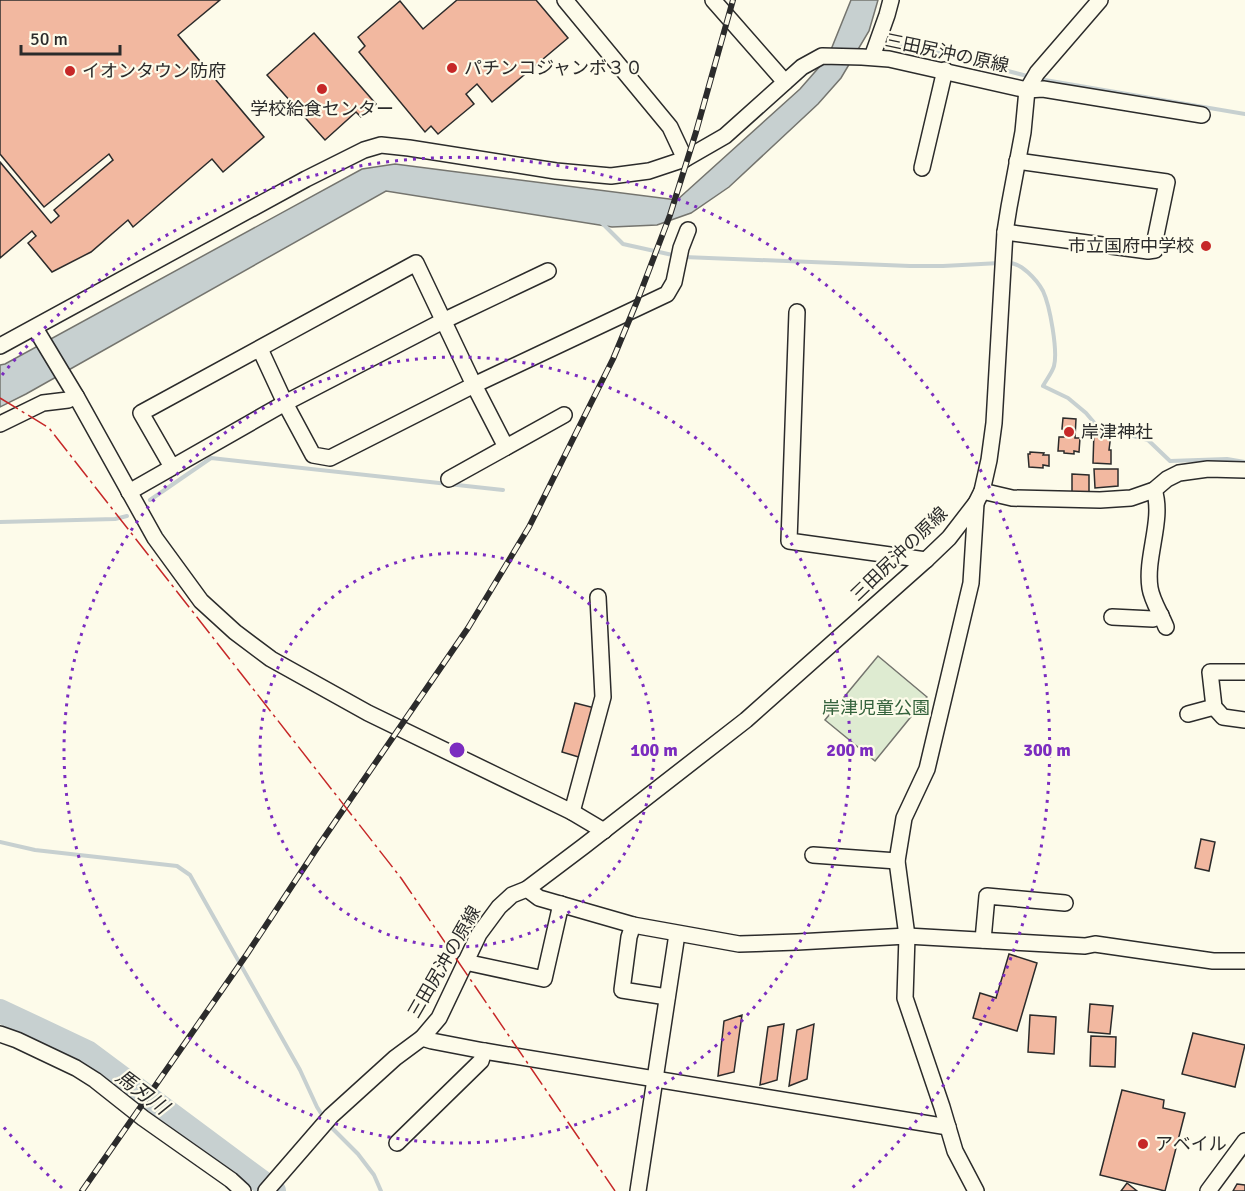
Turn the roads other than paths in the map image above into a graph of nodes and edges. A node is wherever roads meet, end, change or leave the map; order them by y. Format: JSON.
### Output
{"nodes":[{"id":1,"x":565,"y":0,"type":"edge"},
{"id":2,"x":891,"y":0,"type":"edge"},
{"id":3,"x":1100,"y":0,"type":"edge"},
{"id":4,"x":719,"y":3,"type":"edge"},
{"id":5,"x":867,"y":57,"type":"junction"},
{"id":6,"x":945,"y":70,"type":"junction"},
{"id":7,"x":785,"y":82,"type":"junction"},
{"id":8,"x":1027,"y":90,"type":"junction"},
{"id":9,"x":1202,"y":115,"type":"dead end"},
{"id":10,"x":685,"y":159,"type":"junction"},
{"id":11,"x":1017,"y":161,"type":"junction"},
{"id":12,"x":922,"y":168,"type":"dead end"},
{"id":13,"x":688,"y":230,"type":"dead end"},
{"id":14,"x":1005,"y":232,"type":"junction"},
{"id":15,"x":548,"y":271,"type":"dead end"},
{"id":16,"x":797,"y":312,"type":"dead end"},
{"id":17,"x":442,"y":321,"type":"junction"},
{"id":18,"x":38,"y":333,"type":"junction"},
{"id":19,"x":0,"y":346,"type":"edge"},
{"id":20,"x":260,"y":349,"type":"junction"},
{"id":21,"x":474,"y":385,"type":"junction"},
{"id":22,"x":74,"y":393,"type":"junction"},
{"id":23,"x":285,"y":403,"type":"junction"},
{"id":24,"x":564,"y":415,"type":"dead end"},
{"id":25,"x":0,"y":424,"type":"edge"},
{"id":26,"x":507,"y":447,"type":"junction"},
{"id":27,"x":172,"y":467,"type":"junction"},
{"id":28,"x":1245,"y":470,"type":"edge"},
{"id":29,"x":449,"y":479,"type":"dead end"},
{"id":30,"x":1154,"y":490,"type":"junction"},
{"id":31,"x":129,"y":492,"type":"junction"},
{"id":32,"x":979,"y":497,"type":"junction"},
{"id":33,"x":926,"y":560,"type":"junction"},
{"id":34,"x":598,"y":597,"type":"dead end"},
{"id":35,"x":1112,"y":617,"type":"dead end"},
{"id":36,"x":1245,"y":672,"type":"edge"},
{"id":37,"x":1214,"y":706,"type":"junction"},
{"id":38,"x":1188,"y":714,"type":"dead end"},
{"id":39,"x":1245,"y":720,"type":"edge"},
{"id":40,"x":573,"y":812,"type":"junction"},
{"id":41,"x":604,"y":831,"type":"junction"},
{"id":42,"x":813,"y":855,"type":"dead end"},
{"id":43,"x":897,"y":861,"type":"junction"},
{"id":44,"x":527,"y":889,"type":"junction"},
{"id":45,"x":1065,"y":903,"type":"dead end"},
{"id":46,"x":561,"y":904,"type":"junction"},
{"id":47,"x":633,"y":926,"type":"junction"},
{"id":48,"x":677,"y":934,"type":"junction"},
{"id":49,"x":907,"y":936,"type":"junction"},
{"id":50,"x":983,"y":940,"type":"junction"},
{"id":51,"x":1245,"y":961,"type":"edge"},
{"id":52,"x":465,"y":962,"type":"junction"},
{"id":53,"x":667,"y":997,"type":"junction"},
{"id":54,"x":0,"y":1034,"type":"edge"},
{"id":55,"x":422,"y":1038,"type":"junction"},
{"id":56,"x":484,"y":1051,"type":"junction"},
{"id":57,"x":655,"y":1078,"type":"junction"},
{"id":58,"x":948,"y":1127,"type":"junction"},
{"id":59,"x":1245,"y":1141,"type":"edge"},
{"id":60,"x":397,"y":1143,"type":"dead end"},
{"id":61,"x":243,"y":1191,"type":"edge"},
{"id":62,"x":266,"y":1191,"type":"edge"},
{"id":63,"x":638,"y":1191,"type":"edge"},
{"id":64,"x":976,"y":1191,"type":"edge"},
{"id":65,"x":1208,"y":1191,"type":"edge"}],
"edges":[{"from":1,"to":10,"type":"street"},
{"from":2,"to":5,"type":"street"},
{"from":3,"to":8,"type":"street"},
{"from":4,"to":7,"type":"street"},
{"from":5,"to":6,"type":"street","name":"三田尻沖の原線"},
{"from":5,"to":7,"type":"street","name":"三田尻沖の原線"},
{"from":6,"to":8,"type":"street","name":"三田尻沖の原線"},
{"from":6,"to":12,"type":"street"},
{"from":7,"to":10,"type":"street","name":"三田尻沖の原線"},
{"from":8,"to":9,"type":"street"},
{"from":8,"to":11,"type":"street","name":"三田尻沖の原線"},
{"from":10,"to":18,"type":"street","name":"三田尻沖の原線"},
{"from":11,"to":14,"type":"street","name":"三田尻沖の原線"},
{"from":11,"to":14,"type":"street"},
{"from":13,"to":21,"type":"street"},
{"from":14,"to":32,"type":"street","name":"三田尻沖の原線"},
{"from":15,"to":17,"type":"street"},
{"from":16,"to":33,"type":"street"},
{"from":17,"to":20,"type":"street"},
{"from":17,"to":21,"type":"street"},
{"from":17,"to":23,"type":"street"},
{"from":18,"to":19,"type":"street","name":"三田尻沖の原線"},
{"from":18,"to":22,"type":"street"},
{"from":20,"to":23,"type":"street"},
{"from":20,"to":27,"type":"street"},
{"from":21,"to":23,"type":"street"},
{"from":21,"to":26,"type":"street"},
{"from":22,"to":25,"type":"street"},
{"from":22,"to":31,"type":"street"},
{"from":23,"to":27,"type":"street"},
{"from":24,"to":26,"type":"street"},
{"from":26,"to":29,"type":"street"},
{"from":27,"to":31,"type":"street"},
{"from":28,"to":30,"type":"street"},
{"from":30,"to":32,"type":"street"},
{"from":30,"to":35,"type":"street"},
{"from":31,"to":40,"type":"street"},
{"from":32,"to":33,"type":"street","name":"三田尻沖の原線"},
{"from":32,"to":43,"type":"street"},
{"from":33,"to":41,"type":"street","name":"三田尻沖の原線"},
{"from":34,"to":40,"type":"street"},
{"from":36,"to":37,"type":"street"},
{"from":37,"to":38,"type":"street"},
{"from":37,"to":39,"type":"street"},
{"from":40,"to":41,"type":"street"},
{"from":41,"to":44,"type":"street","name":"三田尻沖の原線"},
{"from":42,"to":43,"type":"street"},
{"from":43,"to":49,"type":"street"},
{"from":44,"to":46,"type":"street"},
{"from":44,"to":52,"type":"street","name":"三田尻沖の原線"},
{"from":45,"to":50,"type":"street"},
{"from":46,"to":47,"type":"street"},
{"from":46,"to":52,"type":"street"},
{"from":47,"to":48,"type":"street"},
{"from":47,"to":53,"type":"street"},
{"from":48,"to":49,"type":"street"},
{"from":48,"to":53,"type":"street"},
{"from":49,"to":50,"type":"street"},
{"from":49,"to":58,"type":"street"},
{"from":50,"to":51,"type":"street"},
{"from":52,"to":55,"type":"street","name":"三田尻沖の原線"},
{"from":53,"to":57,"type":"street"},
{"from":54,"to":61,"type":"street"},
{"from":55,"to":56,"type":"street"},
{"from":55,"to":62,"type":"street","name":"三田尻沖の原線"},
{"from":56,"to":57,"type":"street"},
{"from":56,"to":60,"type":"street"},
{"from":57,"to":58,"type":"street"},
{"from":57,"to":63,"type":"street"},
{"from":58,"to":64,"type":"street"},
{"from":59,"to":65,"type":"street"}]}
